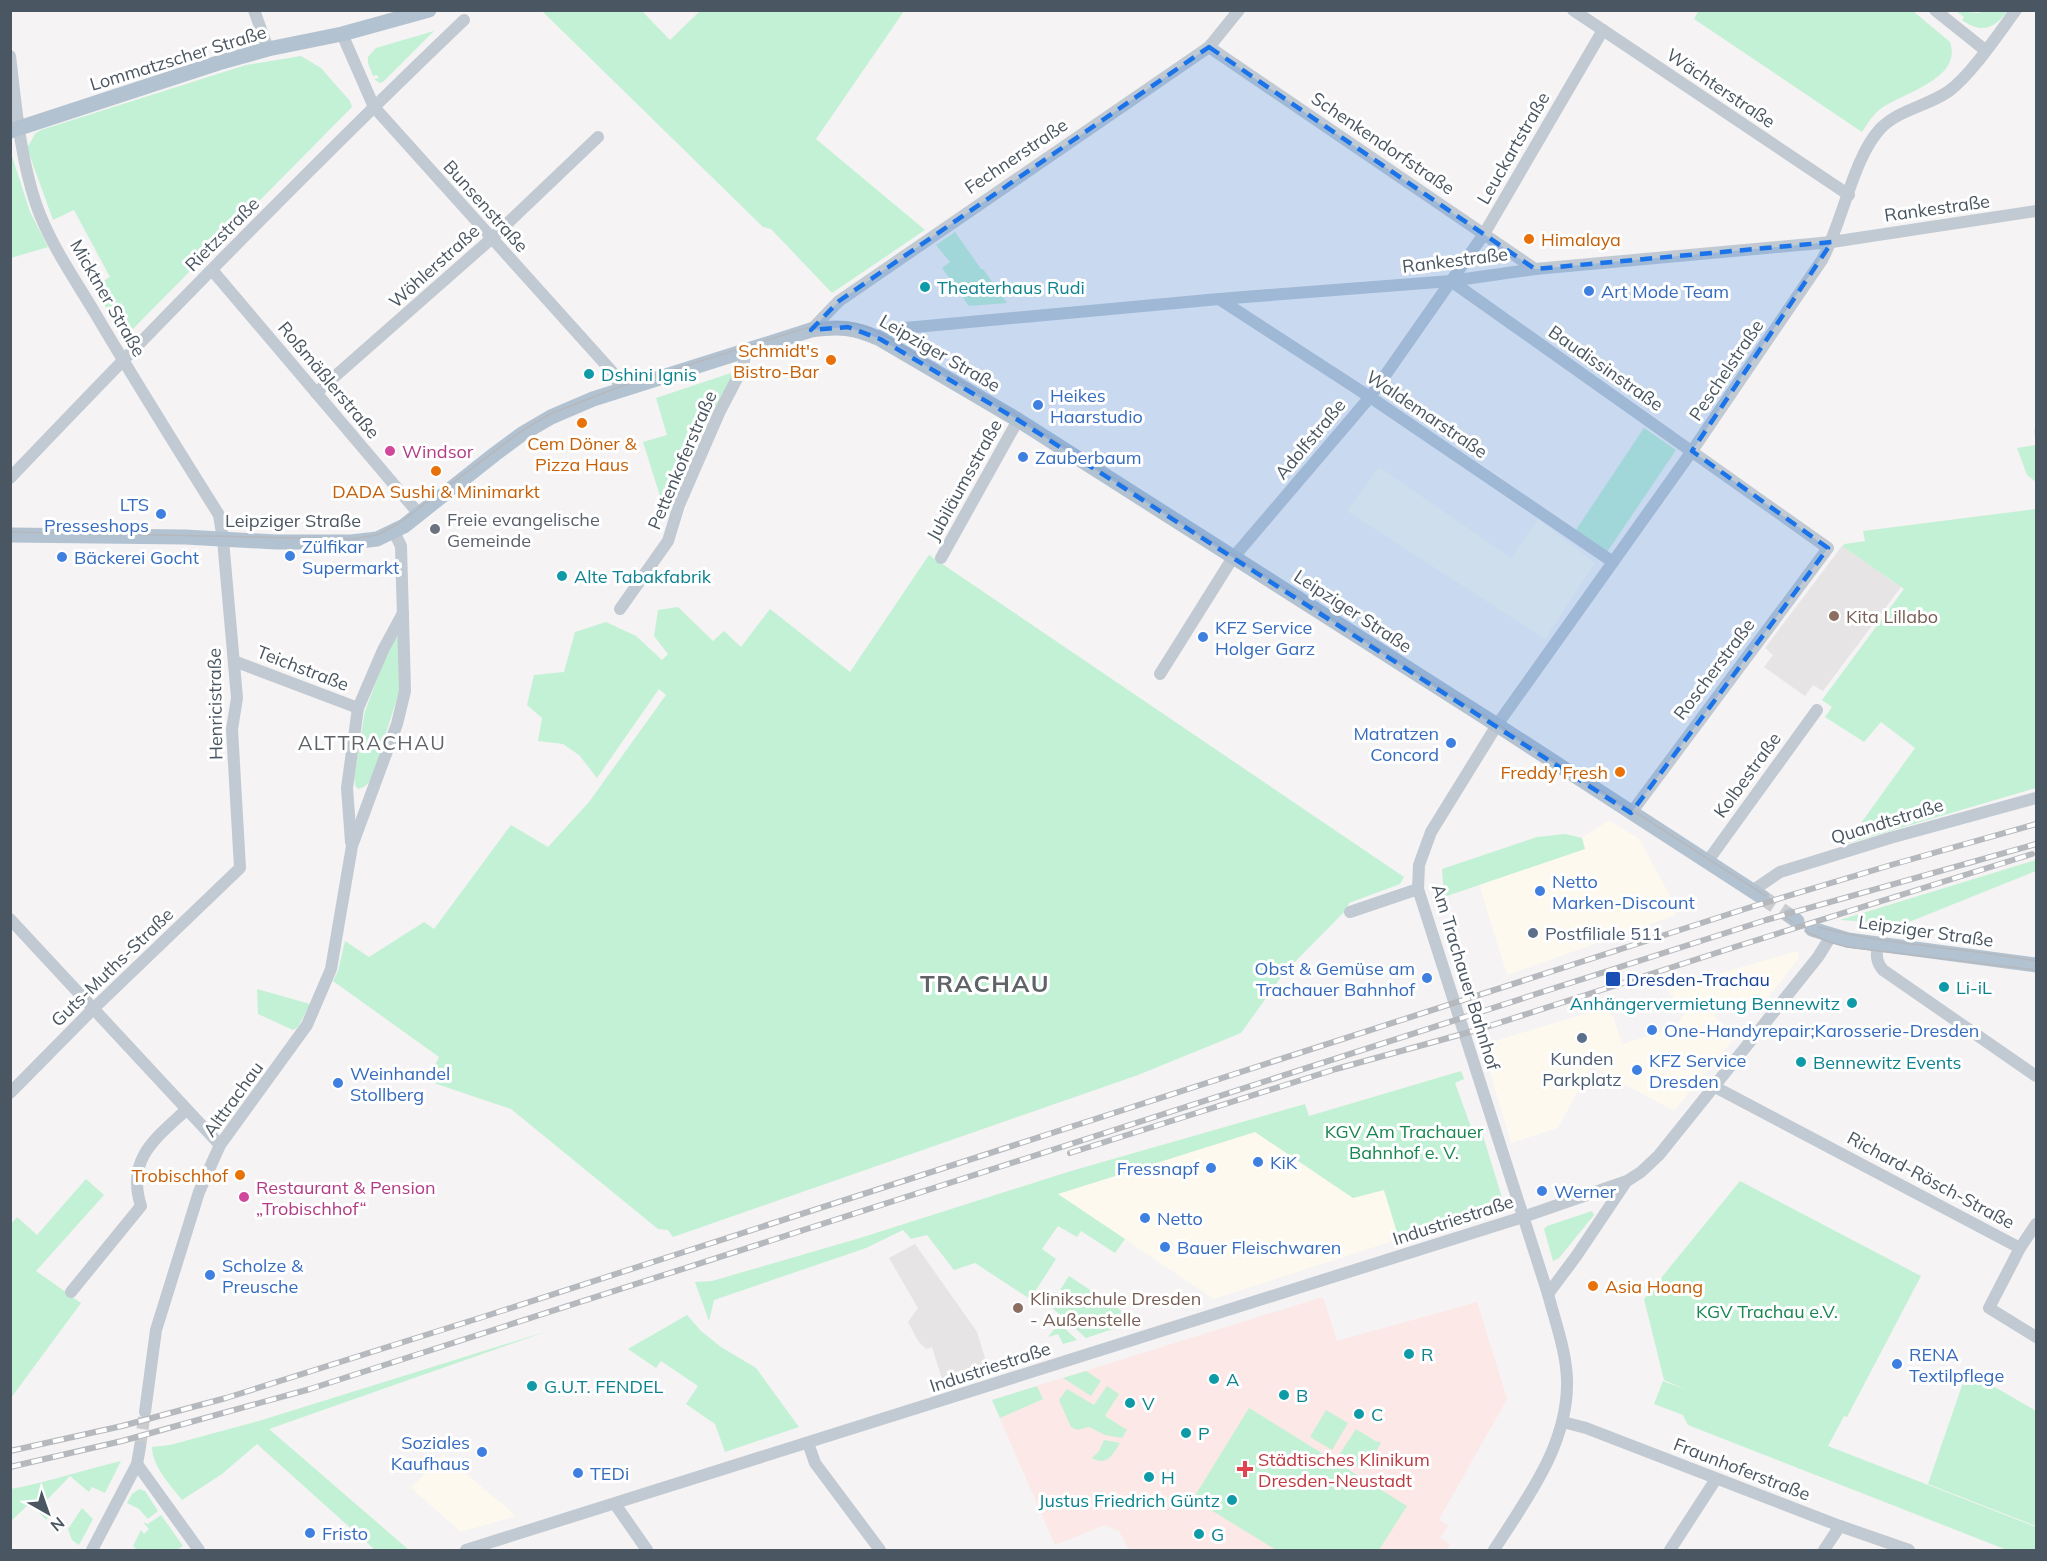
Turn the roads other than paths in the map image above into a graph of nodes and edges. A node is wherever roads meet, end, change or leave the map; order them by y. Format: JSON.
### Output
{"nodes":[{"id":1,"x":254,"y":10,"type":"edge"},
{"id":2,"x":429,"y":10,"type":"edge"},
{"id":3,"x":1239,"y":10,"type":"edge"},
{"id":4,"x":1573,"y":10,"type":"edge"},
{"id":5,"x":1935,"y":10,"type":"edge"},
{"id":6,"x":2016,"y":10,"type":"edge"},
{"id":7,"x":464,"y":20,"type":"dead end"},
{"id":8,"x":1603,"y":30,"type":"junction"},
{"id":9,"x":342,"y":34,"type":"junction"},
{"id":10,"x":1209,"y":47,"type":"junction"},
{"id":11,"x":267,"y":50,"type":"junction"},
{"id":12,"x":1985,"y":50,"type":"junction"},
{"id":13,"x":10,"y":56,"type":"edge"},
{"id":14,"x":374,"y":107,"type":"junction"},
{"id":15,"x":14,"y":130,"type":"edge"},
{"id":16,"x":598,"y":137,"type":"dead end"},
{"id":17,"x":1849,"y":195,"type":"junction"},
{"id":18,"x":2037,"y":211,"type":"edge"},
{"id":19,"x":1484,"y":234,"type":"junction"},
{"id":20,"x":491,"y":239,"type":"junction"},
{"id":21,"x":1832,"y":242,"type":"junction"},
{"id":22,"x":1535,"y":268,"type":"junction"},
{"id":23,"x":212,"y":270,"type":"junction"},
{"id":24,"x":1451,"y":281,"type":"junction"},
{"id":25,"x":1219,"y":299,"type":"junction"},
{"id":26,"x":811,"y":330,"type":"junction"},
{"id":27,"x":880,"y":339,"type":"junction"},
{"id":28,"x":746,"y":350,"type":"junction"},
{"id":29,"x":123,"y":360,"type":"junction"},
{"id":30,"x":620,"y":390,"type":"junction"},
{"id":31,"x":316,"y":393,"type":"junction"},
{"id":32,"x":1370,"y":397,"type":"junction"},
{"id":33,"x":1018,"y":420,"type":"junction"},
{"id":34,"x":1692,"y":451,"type":"junction"},
{"id":35,"x":10,"y":478,"type":"edge"},
{"id":36,"x":419,"y":514,"type":"junction"},
{"id":37,"x":394,"y":532,"type":"junction"},
{"id":38,"x":10,"y":535,"type":"edge"},
{"id":39,"x":223,"y":540,"type":"junction"},
{"id":40,"x":1828,"y":548,"type":"joint"},
{"id":41,"x":941,"y":558,"type":"dead end"},
{"id":42,"x":1233,"y":558,"type":"junction"},
{"id":43,"x":1613,"y":562,"type":"junction"},
{"id":44,"x":620,"y":609,"type":"dead end"},
{"id":45,"x":404,"y":612,"type":"junction"},
{"id":46,"x":234,"y":661,"type":"junction"},
{"id":47,"x":1160,"y":674,"type":"dead end"},
{"id":48,"x":358,"y":708,"type":"junction"},
{"id":49,"x":1817,"y":711,"type":"dead end"},
{"id":50,"x":1497,"y":725,"type":"junction"},
{"id":51,"x":2037,"y":798,"type":"edge"},
{"id":52,"x":1631,"y":813,"type":"junction"},
{"id":53,"x":352,"y":846,"type":"junction"},
{"id":54,"x":1707,"y":862,"type":"junction"},
{"id":55,"x":240,"y":868,"type":"joint"},
{"id":56,"x":1418,"y":889,"type":"junction"},
{"id":57,"x":1757,"y":894,"type":"joint"},
{"id":58,"x":1350,"y":912,"type":"dead end"},
{"id":59,"x":10,"y":919,"type":"edge"},
{"id":60,"x":1812,"y":929,"type":"dead end"},
{"id":61,"x":1831,"y":936,"type":"junction"},
{"id":62,"x":1878,"y":944,"type":"junction"},
{"id":63,"x":2037,"y":965,"type":"edge"},
{"id":64,"x":93,"y":1009,"type":"junction"},
{"id":65,"x":2037,"y":1076,"type":"edge"},
{"id":66,"x":1715,"y":1087,"type":"junction"},
{"id":67,"x":10,"y":1093,"type":"edge"},
{"id":68,"x":186,"y":1110,"type":"junction"},
{"id":69,"x":220,"y":1145,"type":"junction"},
{"id":70,"x":1627,"y":1181,"type":"junction"},
{"id":71,"x":1523,"y":1217,"type":"junction"},
{"id":72,"x":2037,"y":1224,"type":"edge"},
{"id":73,"x":2020,"y":1248,"type":"junction"},
{"id":74,"x":72,"y":1292,"type":"dead end"},
{"id":75,"x":1548,"y":1294,"type":"junction"},
{"id":76,"x":2037,"y":1337,"type":"edge"},
{"id":77,"x":145,"y":1412,"type":"tunnel mouth"},
{"id":78,"x":1563,"y":1422,"type":"junction"},
{"id":79,"x":808,"y":1443,"type":"junction"},
{"id":80,"x":140,"y":1447,"type":"tunnel mouth"},
{"id":81,"x":137,"y":1464,"type":"junction"},
{"id":82,"x":1716,"y":1479,"type":"junction"},
{"id":83,"x":615,"y":1504,"type":"junction"},
{"id":84,"x":1840,"y":1526,"type":"junction"},
{"id":85,"x":92,"y":1551,"type":"edge"},
{"id":86,"x":199,"y":1551,"type":"edge"},
{"id":87,"x":466,"y":1551,"type":"edge"},
{"id":88,"x":647,"y":1551,"type":"edge"},
{"id":89,"x":880,"y":1551,"type":"edge"},
{"id":90,"x":1494,"y":1551,"type":"edge"},
{"id":91,"x":1670,"y":1551,"type":"edge"},
{"id":92,"x":1824,"y":1551,"type":"edge"},
{"id":93,"x":1909,"y":1551,"type":"edge"}],
"edges":[{"from":1,"to":11,"type":"street"},
{"from":2,"to":9,"type":"main road","name":"Lommatzscher Straße"},
{"from":3,"to":10,"type":"street","name":"Fechnerstraße"},
{"from":4,"to":8,"type":"street","name":"Wächterstraße"},
{"from":5,"to":12,"type":"street"},
{"from":6,"to":12,"type":"street","name":"Peschelstraße"},
{"from":7,"to":14,"type":"street","name":"Rietzstraße"},
{"from":8,"to":17,"type":"street","name":"Wächterstraße"},
{"from":8,"to":19,"type":"street","name":"Leuckartstraße"},
{"from":9,"to":11,"type":"main road","name":"Lommatzscher Straße"},
{"from":9,"to":14,"type":"street","name":"Bunsenstraße"},
{"from":10,"to":19,"type":"street","name":"Schenkendorfstraße"},
{"from":10,"to":26,"type":"street","name":"Fechnerstraße"},
{"from":11,"to":15,"type":"main road","name":"Lommatzscher Straße"},
{"from":12,"to":17,"type":"street","name":"Peschelstraße"},
{"from":13,"to":15,"type":"street","name":"Micktner Straße"},
{"from":14,"to":20,"type":"street","name":"Bunsenstraße"},
{"from":14,"to":23,"type":"street","name":"Rietzstraße"},
{"from":15,"to":29,"type":"street","name":"Micktner Straße"},
{"from":16,"to":20,"type":"street","name":"Wöhlerstraße"},
{"from":17,"to":21,"type":"street","name":"Peschelstraße"},
{"from":18,"to":21,"type":"street","name":"Rankestraße"},
{"from":19,"to":22,"type":"street","name":"Schenkendorfstraße"},
{"from":19,"to":24,"type":"street","name":"Leuckartstraße"},
{"from":20,"to":30,"type":"street","name":"Bunsenstraße"},
{"from":20,"to":31,"type":"street","name":"Wöhlerstraße"},
{"from":21,"to":22,"type":"street","name":"Rankestraße"},
{"from":21,"to":34,"type":"street","name":"Peschelstraße"},
{"from":22,"to":24,"type":"street","name":"Rankestraße"},
{"from":23,"to":29,"type":"street","name":"Rietzstraße"},
{"from":23,"to":31,"type":"street","name":"Roßmäßlerstraße"},
{"from":24,"to":25,"type":"street","name":"Rankestraße"},
{"from":24,"to":32,"type":"street","name":"Adolfstraße"},
{"from":24,"to":34,"type":"street","name":"Baudissinstraße"},
{"from":25,"to":27,"type":"street","name":"Rankestraße"},
{"from":25,"to":32,"type":"street","name":"Waldemarstraße"},
{"from":26,"to":27,"type":"main road","name":"Leipziger Straße"},
{"from":26,"to":28,"type":"main road","name":"Leipziger Straße"},
{"from":27,"to":33,"type":"main road","name":"Leipziger Straße"},
{"from":28,"to":30,"type":"main road","name":"Leipziger Straße"},
{"from":28,"to":44,"type":"street","name":"Pettenkoferstraße"},
{"from":29,"to":35,"type":"street","name":"Rietzstraße"},
{"from":29,"to":39,"type":"street","name":"Micktner Straße"},
{"from":30,"to":36,"type":"main road","name":"Leipziger Straße"},
{"from":31,"to":36,"type":"street","name":"Roßmäßlerstraße"},
{"from":32,"to":42,"type":"street","name":"Adolfstraße"},
{"from":32,"to":43,"type":"street","name":"Waldemarstraße"},
{"from":33,"to":41,"type":"street","name":"Jubiläumsstraße"},
{"from":33,"to":42,"type":"main road","name":"Leipziger Straße"},
{"from":34,"to":40,"type":"street","name":"Baudissinstraße"},
{"from":34,"to":43,"type":"street","name":"Peschelstraße"},
{"from":36,"to":37,"type":"main road","name":"Leipziger Straße"},
{"from":37,"to":39,"type":"main road","name":"Leipziger Straße"},
{"from":37,"to":45,"type":"street","name":"Alttrachau"},
{"from":38,"to":39,"type":"main road","name":"Leipziger Straße"},
{"from":39,"to":46,"type":"street","name":"Henricistraße"},
{"from":40,"to":52,"type":"street","name":"Roscherstraße"},
{"from":42,"to":47,"type":"street","name":"Adolfstraße"},
{"from":42,"to":50,"type":"main road","name":"Leipziger Straße"},
{"from":43,"to":50,"type":"street","name":"Peschelstraße"},
{"from":45,"to":48,"type":"street","name":"Alttrachau"},
{"from":45,"to":53,"type":"street","name":"Alttrachau"},
{"from":46,"to":48,"type":"street","name":"Teichstraße"},
{"from":46,"to":55,"type":"street","name":"Henricistraße"},
{"from":48,"to":53,"type":"street","name":"Alttrachau"},
{"from":49,"to":54,"type":"street","name":"Kolbestraße"},
{"from":50,"to":52,"type":"main road","name":"Leipziger Straße"},
{"from":50,"to":56,"type":"street","name":"Am Trachauer Bahnhof"},
{"from":51,"to":57,"type":"street","name":"Quandtstraße"},
{"from":52,"to":54,"type":"main road","name":"Leipziger Straße"},
{"from":53,"to":69,"type":"street","name":"Alttrachau"},
{"from":54,"to":57,"type":"main road","name":"Leipziger Straße"},
{"from":55,"to":64,"type":"street","name":"Guts-Muths-Straße"},
{"from":56,"to":58,"type":"street"},
{"from":56,"to":71,"type":"street","name":"Am Trachauer Bahnhof"},
{"from":59,"to":64,"type":"street"},
{"from":60,"to":61,"type":"main road","name":"Leipziger Straße"},
{"from":61,"to":62,"type":"main road","name":"Leipziger Straße"},
{"from":61,"to":66,"type":"street","name":"Industriestraße"},
{"from":62,"to":63,"type":"main road","name":"Leipziger Straße"},
{"from":62,"to":65,"type":"street"},
{"from":64,"to":67,"type":"street","name":"Guts-Muths-Straße"},
{"from":64,"to":68,"type":"street"},
{"from":66,"to":70,"type":"street","name":"Industriestraße"},
{"from":66,"to":73,"type":"street","name":"Richard-Rösch-Straße"},
{"from":68,"to":69,"type":"street"},
{"from":68,"to":74,"type":"street"},
{"from":69,"to":77,"type":"street","name":"Alttrachau"},
{"from":70,"to":71,"type":"street","name":"Industriestraße"},
{"from":70,"to":75,"type":"street","name":"Industriestraße"},
{"from":71,"to":75,"type":"street","name":"Am Trachauer Bahnhof"},
{"from":71,"to":79,"type":"street","name":"Industriestraße"},
{"from":72,"to":73,"type":"street"},
{"from":73,"to":76,"type":"street","name":"Richard-Rösch-Straße"},
{"from":75,"to":78,"type":"street","name":"Am Trachauer Bahnhof"},
{"from":78,"to":82,"type":"street","name":"Fraunhoferstraße"},
{"from":78,"to":90,"type":"street","name":"Am Trachauer Bahnhof"},
{"from":79,"to":83,"type":"street","name":"Industriestraße"},
{"from":79,"to":89,"type":"street"},
{"from":80,"to":81,"type":"street"},
{"from":81,"to":85,"type":"street"},
{"from":81,"to":86,"type":"street"},
{"from":82,"to":84,"type":"street","name":"Fraunhoferstraße"},
{"from":82,"to":91,"type":"street"},
{"from":83,"to":87,"type":"street","name":"Industriestraße"},
{"from":83,"to":88,"type":"street"},
{"from":84,"to":92,"type":"street"},
{"from":84,"to":93,"type":"street","name":"Fraunhoferstraße"}]}
